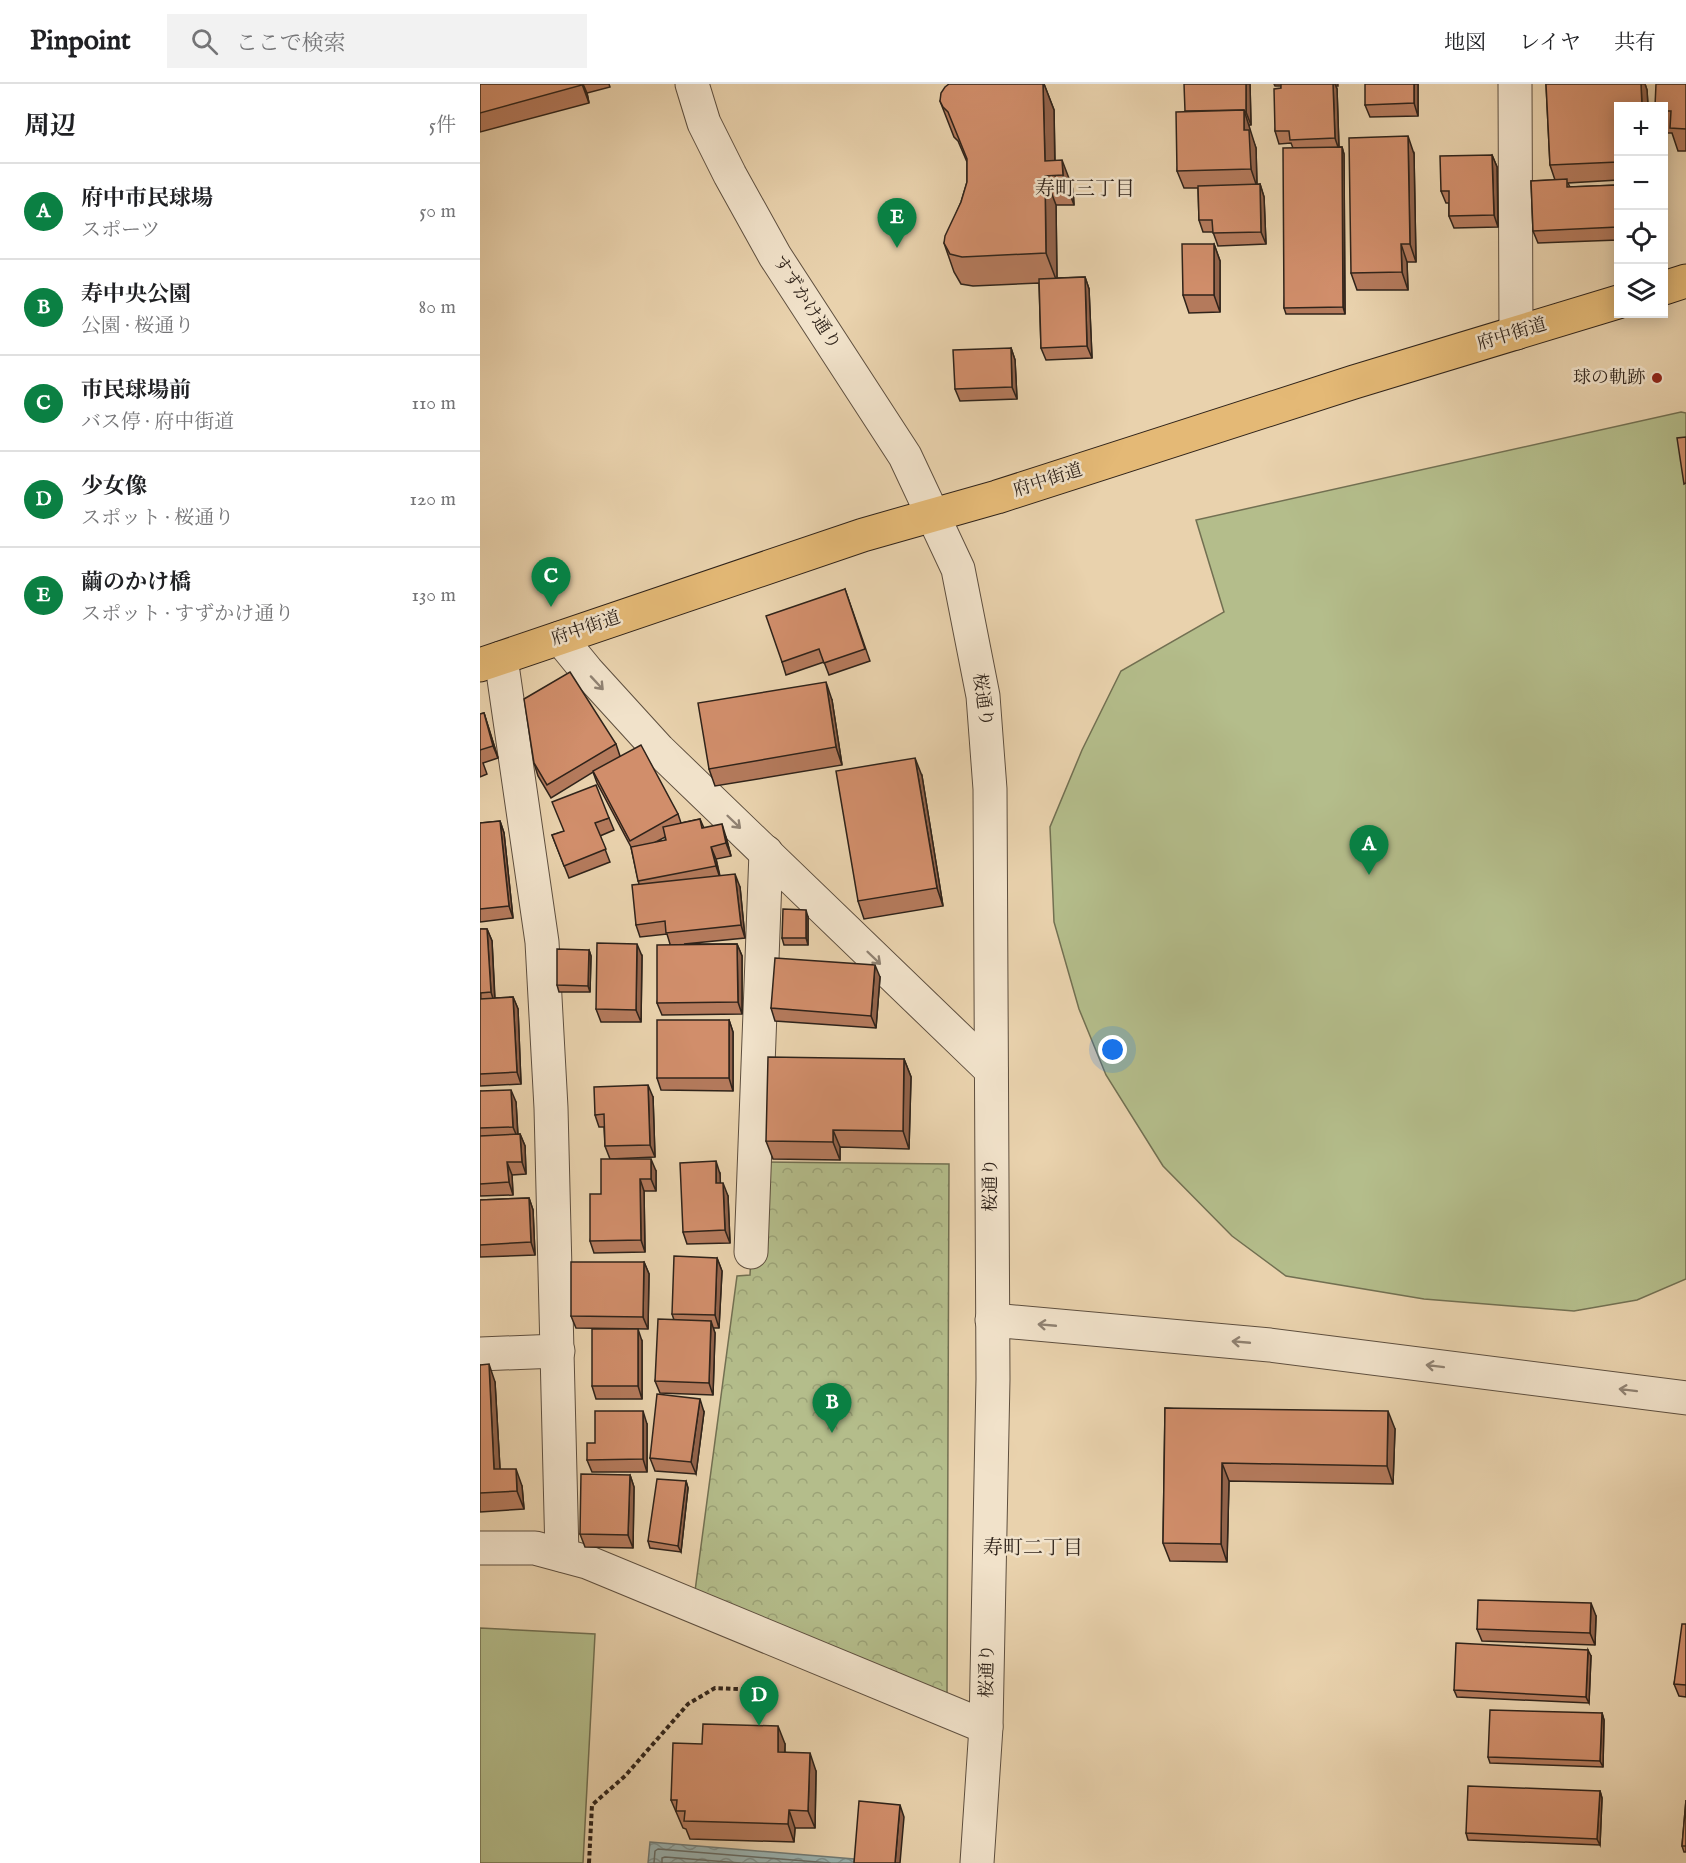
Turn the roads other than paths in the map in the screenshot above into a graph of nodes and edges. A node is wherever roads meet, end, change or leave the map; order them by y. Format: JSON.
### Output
{"nodes":[{"id":1,"x":692,"y":84,"type":"edge"},
{"id":2,"x":1515,"y":84,"type":"edge"},
{"id":3,"x":1686,"y":281,"type":"edge"},
{"id":4,"x":1668,"y":287,"type":"edge"},
{"id":5,"x":1614,"y":303,"type":"edge"},
{"id":6,"x":1516,"y":333,"type":"junction"},
{"id":7,"x":933,"y":515,"type":"junction"},
{"id":8,"x":560,"y":638,"type":"junction"},
{"id":9,"x":490,"y":662,"type":"edge"},
{"id":10,"x":766,"y":852,"type":"junction"},
{"id":11,"x":991,"y":1070,"type":"junction"},
{"id":12,"x":751,"y":1252,"type":"dead end"},
{"id":13,"x":992,"y":1320,"type":"junction"},
{"id":14,"x":558,"y":1351,"type":"junction"},
{"id":15,"x":480,"y":1354,"type":"edge"},
{"id":16,"x":1686,"y":1398,"type":"edge"},
{"id":17,"x":480,"y":1548,"type":"edge"},
{"id":18,"x":562,"y":1555,"type":"junction"},
{"id":19,"x":986,"y":1727,"type":"junction"},
{"id":20,"x":977,"y":1863,"type":"edge"}],
"edges":[{"from":1,"to":7,"type":"street","name":"すずかけ通り"},
{"from":2,"to":6,"type":"street"},
{"from":3,"to":4,"type":"main road"},
{"from":5,"to":6,"type":"main road","name":"府中街道"},
{"from":6,"to":7,"type":"main road","name":"府中街道"},
{"from":7,"to":8,"type":"main road","name":"府中街道"},
{"from":7,"to":11,"type":"street","name":"桜通り"},
{"from":8,"to":9,"type":"main road","name":"府中街道"},
{"from":8,"to":10,"type":"street","one_way":true},
{"from":9,"to":14,"type":"street"},
{"from":10,"to":11,"type":"street","one_way":true},
{"from":10,"to":12,"type":"street"},
{"from":11,"to":13,"type":"street","name":"桜通り"},
{"from":16,"to":13,"type":"street","one_way":true},
{"from":13,"to":19,"type":"street","name":"桜通り"},
{"from":14,"to":15,"type":"street"},
{"from":14,"to":18,"type":"street"},
{"from":17,"to":18,"type":"street"},
{"from":18,"to":19,"type":"street"},
{"from":19,"to":20,"type":"street","name":"桜通り"}]}
